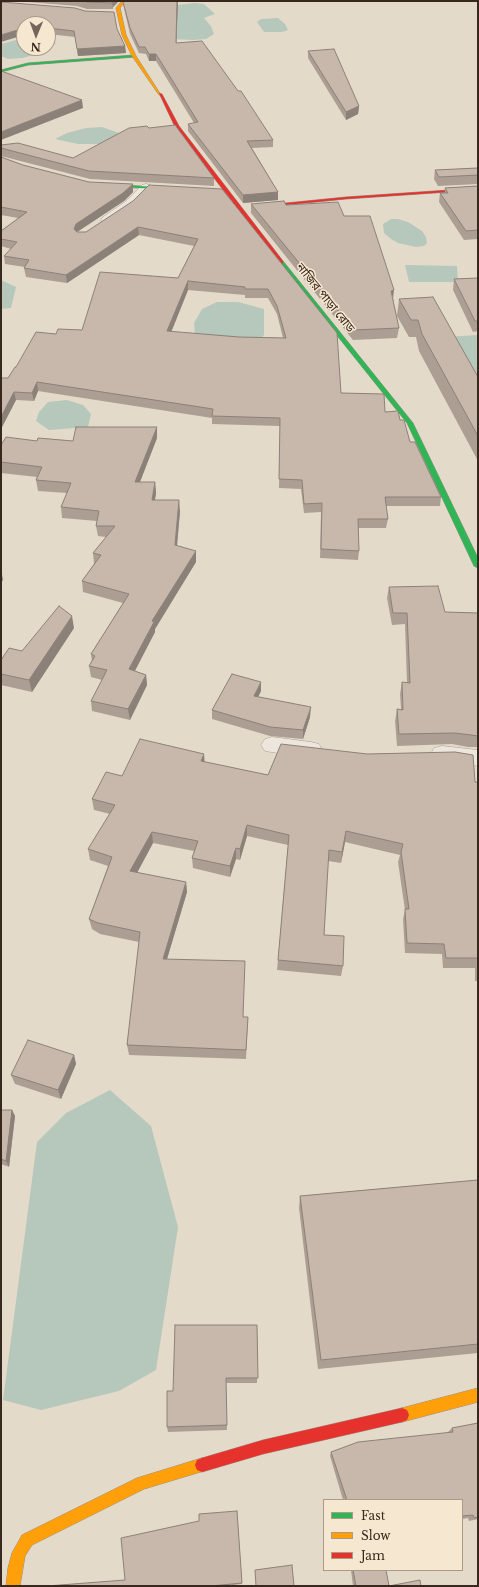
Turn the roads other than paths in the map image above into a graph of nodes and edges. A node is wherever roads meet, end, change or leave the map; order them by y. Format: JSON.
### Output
{"nodes":[{"id":1,"x":134,"y":1,"type":"edge"},
{"id":2,"x":134,"y":56,"type":"junction"},
{"id":3,"x":1,"y":71,"type":"edge"},
{"id":4,"x":90,"y":184,"type":"edge"},
{"id":5,"x":146,"y":188,"type":"junction"},
{"id":6,"x":184,"y":189,"type":"edge"},
{"id":7,"x":214,"y":190,"type":"edge"},
{"id":8,"x":478,"y":190,"type":"edge"},
{"id":9,"x":226,"y":192,"type":"junction"},
{"id":10,"x":239,"y":209,"type":"junction"},
{"id":11,"x":98,"y":226,"type":"edge"},
{"id":12,"x":478,"y":566,"type":"edge"},
{"id":13,"x":272,"y":745,"type":"dead end"},
{"id":14,"x":334,"y":752,"type":"edge"},
{"id":15,"x":423,"y":754,"type":"edge"},
{"id":16,"x":478,"y":758,"type":"edge"},
{"id":17,"x":478,"y":1395,"type":"edge"},
{"id":18,"x":13,"y":1586,"type":"edge"}],
"edges":[{"from":1,"to":2,"type":"main road","name":"নাজির পাড়া রোড"},
{"from":2,"to":3,"type":"main road"},
{"from":2,"to":9,"type":"main road","name":"নাজির পাড়া রোড"},
{"from":4,"to":5,"type":"main road"},
{"from":5,"to":6,"type":"main road"},
{"from":5,"to":11,"type":"street"},
{"from":7,"to":9,"type":"main road"},
{"from":8,"to":10,"type":"main road"},
{"from":9,"to":10,"type":"main road","name":"নাজির পাড়া রোড"},
{"from":10,"to":12,"type":"main road","name":"নাজির পাড়া রোড"},
{"from":13,"to":14,"type":"street"},
{"from":15,"to":16,"type":"street"},
{"from":17,"to":18,"type":"main road"}]}
